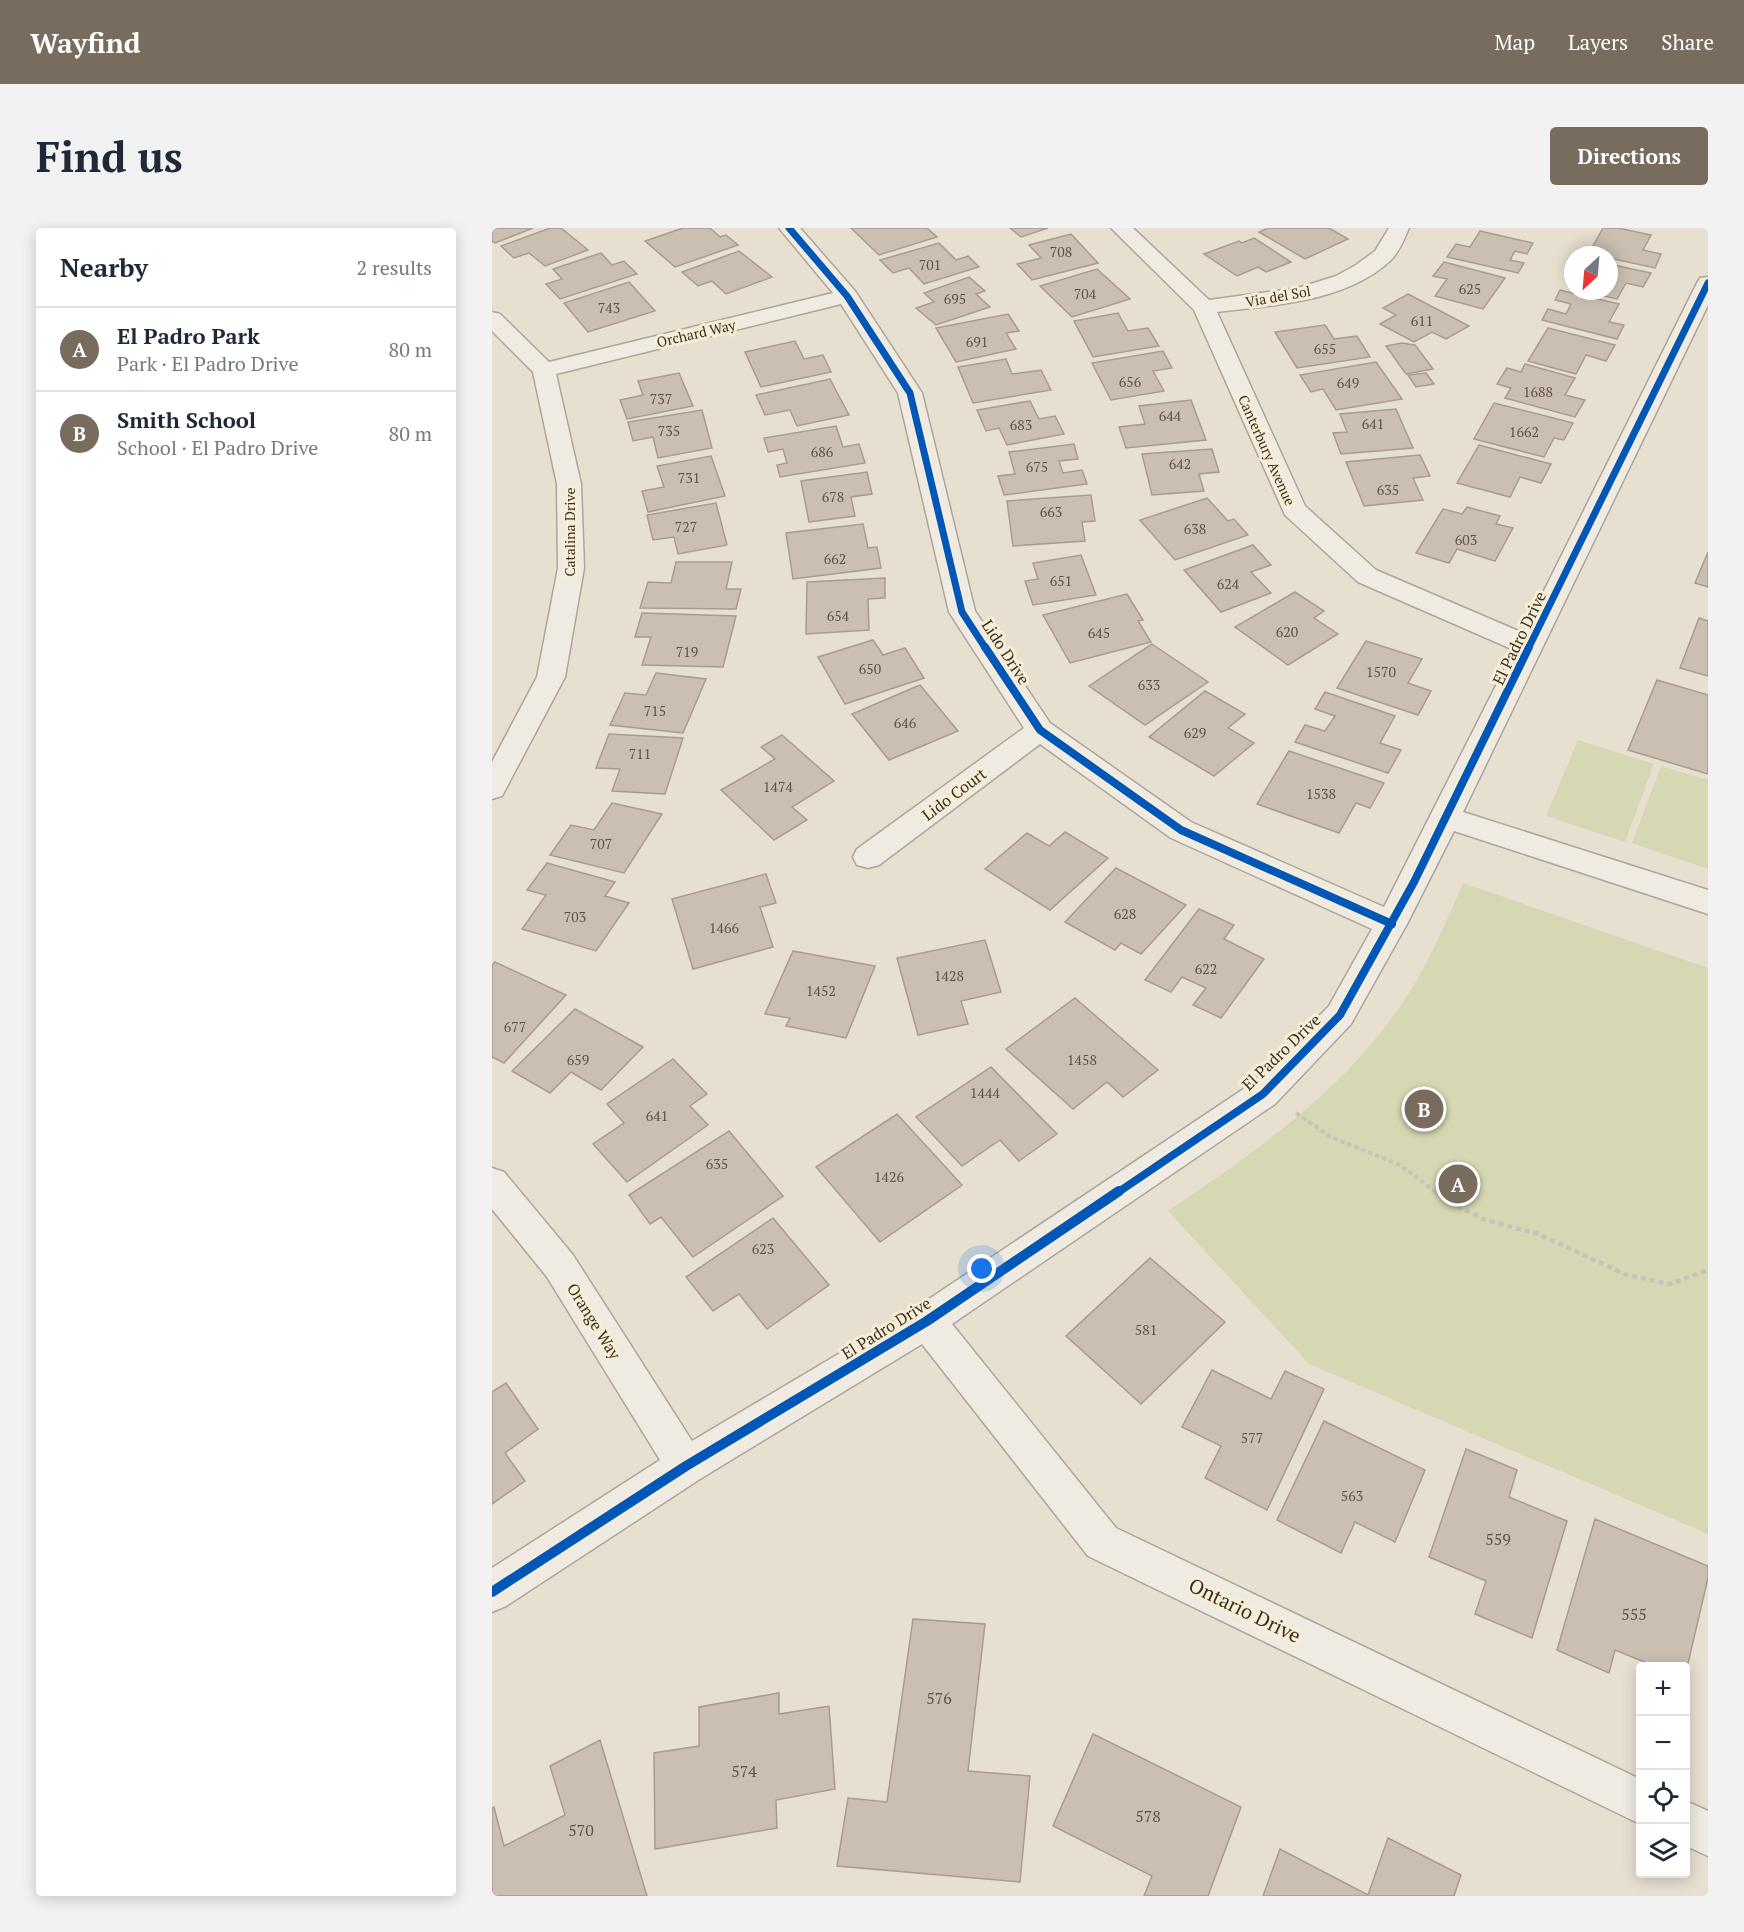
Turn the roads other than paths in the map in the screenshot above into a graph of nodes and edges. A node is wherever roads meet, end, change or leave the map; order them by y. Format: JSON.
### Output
{"nodes":[{"id":1,"x":789,"y":228,"type":"edge"},
{"id":2,"x":1120,"y":228,"type":"edge"},
{"id":3,"x":1399,"y":228,"type":"edge"},
{"id":4,"x":848,"y":296,"type":"junction"},
{"id":5,"x":1704,"y":300,"type":"edge"},
{"id":6,"x":1204,"y":307,"type":"junction"},
{"id":7,"x":492,"y":319,"type":"edge"},
{"id":8,"x":544,"y":370,"type":"junction"},
{"id":9,"x":1531,"y":648,"type":"junction"},
{"id":10,"x":1040,"y":730,"type":"junction"},
{"id":11,"x":492,"y":789,"type":"edge"},
{"id":12,"x":1446,"y":818,"type":"junction"},
{"id":13,"x":868,"y":857,"type":"dead end"},
{"id":14,"x":1708,"y":902,"type":"edge"},
{"id":15,"x":1392,"y":924,"type":"junction"},
{"id":16,"x":492,"y":1183,"type":"edge"},
{"id":17,"x":927,"y":1321,"type":"junction"},
{"id":18,"x":686,"y":1466,"type":"junction"},
{"id":19,"x":492,"y":1592,"type":"edge"},
{"id":20,"x":1636,"y":1800,"type":"edge"},
{"id":21,"x":1690,"y":1826,"type":"edge"},
{"id":22,"x":1708,"y":1834,"type":"edge"}],
"edges":[{"from":1,"to":4,"type":"street","name":"Lido Drive"},
{"from":2,"to":6,"type":"street","name":"Canterbury Avenue"},
{"from":3,"to":6,"type":"street","name":"Via del Sol"},
{"from":4,"to":8,"type":"street","name":"Orchard Way"},
{"from":4,"to":10,"type":"street","name":"Lido Drive"},
{"from":5,"to":9,"type":"street","name":"El Padro Drive"},
{"from":6,"to":9,"type":"street","name":"Canterbury Avenue"},
{"from":7,"to":8,"type":"street"},
{"from":8,"to":11,"type":"street","name":"Catalina Drive"},
{"from":9,"to":12,"type":"street","name":"El Padro Drive"},
{"from":10,"to":13,"type":"street","name":"Lido Court"},
{"from":10,"to":15,"type":"street","name":"Lido Drive"},
{"from":12,"to":14,"type":"street"},
{"from":12,"to":15,"type":"street","name":"El Padro Drive"},
{"from":15,"to":17,"type":"street","name":"El Padro Drive"},
{"from":16,"to":18,"type":"street","name":"Orange Way"},
{"from":17,"to":18,"type":"street","name":"El Padro Drive"},
{"from":17,"to":20,"type":"street","name":"Ontario Drive"},
{"from":18,"to":19,"type":"street","name":"El Padro Drive"},
{"from":21,"to":22,"type":"street"}]}
